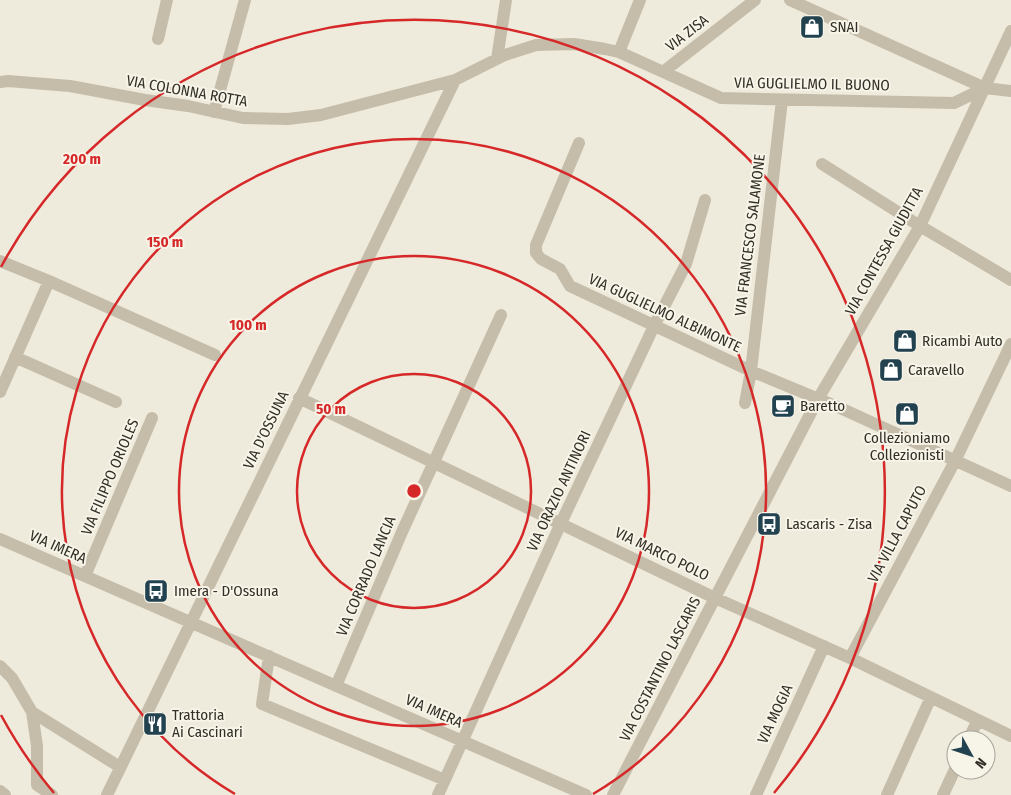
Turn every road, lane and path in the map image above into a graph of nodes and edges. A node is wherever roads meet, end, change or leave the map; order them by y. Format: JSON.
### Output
{"nodes":[{"id":1,"x":167,"y":0,"type":"edge"},
{"id":2,"x":244,"y":0,"type":"edge"},
{"id":3,"x":506,"y":0,"type":"edge"},
{"id":4,"x":640,"y":0,"type":"edge"},
{"id":5,"x":755,"y":0,"type":"edge"},
{"id":6,"x":790,"y":0,"type":"edge"},
{"id":7,"x":1011,"y":31,"type":"edge"},
{"id":8,"x":158,"y":39,"type":"dead end"},
{"id":9,"x":619,"y":52,"type":"junction"},
{"id":10,"x":497,"y":59,"type":"junction"},
{"id":11,"x":663,"y":72,"type":"junction"},
{"id":12,"x":456,"y":80,"type":"junction"},
{"id":13,"x":0,"y":82,"type":"edge"},
{"id":14,"x":985,"y":88,"type":"junction"},
{"id":15,"x":1011,"y":91,"type":"edge"},
{"id":16,"x":782,"y":100,"type":"junction"},
{"id":17,"x":214,"y":112,"type":"junction"},
{"id":18,"x":579,"y":142,"type":"dead end"},
{"id":19,"x":822,"y":164,"type":"dead end"},
{"id":20,"x":705,"y":200,"type":"dead end"},
{"id":21,"x":920,"y":226,"type":"junction"},
{"id":22,"x":0,"y":261,"type":"edge"},
{"id":23,"x":1011,"y":280,"type":"edge"},
{"id":24,"x":49,"y":281,"type":"junction"},
{"id":25,"x":501,"y":315,"type":"dead end"},
{"id":26,"x":654,"y":326,"type":"junction"},
{"id":27,"x":1011,"y":344,"type":"edge"},
{"id":28,"x":215,"y":355,"type":"dead end"},
{"id":29,"x":15,"y":357,"type":"junction"},
{"id":30,"x":751,"y":371,"type":"junction"},
{"id":31,"x":0,"y":392,"type":"edge"},
{"id":32,"x":299,"y":398,"type":"junction"},
{"id":33,"x":818,"y":399,"type":"junction"},
{"id":34,"x":116,"y":402,"type":"dead end"},
{"id":35,"x":745,"y":403,"type":"dead end"},
{"id":36,"x":152,"y":418,"type":"dead end"},
{"id":37,"x":955,"y":460,"type":"junction"},
{"id":38,"x":433,"y":464,"type":"junction"},
{"id":39,"x":1011,"y":486,"type":"edge"},
{"id":40,"x":561,"y":524,"type":"junction"},
{"id":41,"x":0,"y":539,"type":"edge"},
{"id":42,"x":85,"y":576,"type":"junction"},
{"id":43,"x":715,"y":598,"type":"junction"},
{"id":44,"x":191,"y":622,"type":"junction"},
{"id":45,"x":824,"y":646,"type":"junction"},
{"id":46,"x":269,"y":656,"type":"junction"},
{"id":47,"x":850,"y":658,"type":"junction"},
{"id":48,"x":0,"y":666,"type":"edge"},
{"id":49,"x":336,"y":686,"type":"junction"},
{"id":50,"x":932,"y":697,"type":"junction"},
{"id":51,"x":32,"y":712,"type":"junction"},
{"id":52,"x":978,"y":720,"type":"junction"},
{"id":53,"x":973,"y":730,"type":"edge"},
{"id":54,"x":1011,"y":736,"type":"edge"},
{"id":55,"x":463,"y":741,"type":"junction"},
{"id":56,"x":120,"y":767,"type":"junction"},
{"id":57,"x":445,"y":780,"type":"junction"},
{"id":58,"x":950,"y":780,"type":"edge"},
{"id":59,"x":0,"y":791,"type":"edge"},
{"id":60,"x":5,"y":795,"type":"edge"},
{"id":61,"x":52,"y":795,"type":"edge"},
{"id":62,"x":107,"y":795,"type":"edge"},
{"id":63,"x":438,"y":795,"type":"edge"},
{"id":64,"x":586,"y":795,"type":"edge"},
{"id":65,"x":614,"y":795,"type":"edge"},
{"id":66,"x":756,"y":795,"type":"edge"},
{"id":67,"x":887,"y":795,"type":"edge"},
{"id":68,"x":943,"y":795,"type":"edge"}],
"edges":[{"from":1,"to":8,"type":"street"},
{"from":2,"to":17,"type":"street"},
{"from":3,"to":10,"type":"street"},
{"from":4,"to":9,"type":"street"},
{"from":5,"to":11,"type":"street","name":"VIA ZISA"},
{"from":6,"to":14,"type":"street"},
{"from":7,"to":14,"type":"street","name":"VIA CONTESSA GIUDITTA"},
{"from":9,"to":10,"type":"street","name":"VIA GUGLIELMO IL BUONO"},
{"from":9,"to":11,"type":"street","name":"VIA GUGLIELMO IL BUONO"},
{"from":10,"to":12,"type":"street","name":"VIA COLONNA ROTTA"},
{"from":11,"to":16,"type":"street","name":"VIA GUGLIELMO IL BUONO"},
{"from":12,"to":17,"type":"street","name":"VIA COLONNA ROTTA"},
{"from":12,"to":32,"type":"street","name":"VIA D'OSSUNA"},
{"from":13,"to":17,"type":"street","name":"VIA COLONNA ROTTA"},
{"from":14,"to":15,"type":"street"},
{"from":14,"to":16,"type":"street","name":"VIA GUGLIELMO IL BUONO"},
{"from":14,"to":21,"type":"street","name":"VIA CONTESSA GIUDITTA"},
{"from":16,"to":30,"type":"street","name":"VIA FRANCESCO SALAMONE"},
{"from":18,"to":26,"type":"street","name":"VIA GUGLIELMO ALBIMONTE"},
{"from":19,"to":21,"type":"street"},
{"from":20,"to":26,"type":"street","name":"VIA ORAZIO ANTINORI"},
{"from":21,"to":23,"type":"street"},
{"from":21,"to":33,"type":"street","name":"VIA CONTESSA GIUDITTA"},
{"from":22,"to":24,"type":"street"},
{"from":24,"to":28,"type":"street"},
{"from":24,"to":29,"type":"street"},
{"from":25,"to":38,"type":"street","name":"VIA CORRADO LANCIA"},
{"from":26,"to":30,"type":"street","name":"VIA GUGLIELMO ALBIMONTE"},
{"from":26,"to":40,"type":"street","name":"VIA ORAZIO ANTINORI"},
{"from":27,"to":37,"type":"street","name":"VIA VILLA CAPUTO"},
{"from":29,"to":31,"type":"street"},
{"from":29,"to":34,"type":"street","name":"VIA FILIPPO ORIOLES"},
{"from":30,"to":33,"type":"street","name":"VIA GUGLIELMO ALBIMONTE"},
{"from":30,"to":35,"type":"street","name":"VIA FRANCESCO SALAMONE"},
{"from":32,"to":38,"type":"street","name":"VIA MARCO POLO"},
{"from":32,"to":44,"type":"street","name":"VIA D'OSSUNA"},
{"from":33,"to":37,"type":"street","name":"VIA GUGLIELMO ALBIMONTE"},
{"from":33,"to":43,"type":"street","name":"VIA COSTANTINO LASCARIS"},
{"from":36,"to":42,"type":"street","name":"VIA FILIPPO ORIOLES"},
{"from":37,"to":39,"type":"street","name":"VIA GUGLIELMO ALBIMONTE"},
{"from":37,"to":47,"type":"street","name":"VIA VILLA CAPUTO"},
{"from":38,"to":40,"type":"street","name":"VIA MARCO POLO"},
{"from":38,"to":49,"type":"street","name":"VIA CORRADO LANCIA"},
{"from":40,"to":43,"type":"street","name":"VIA MARCO POLO"},
{"from":40,"to":55,"type":"street","name":"VIA ORAZIO ANTINORI"},
{"from":41,"to":42,"type":"street","name":"VIA IMERA"},
{"from":42,"to":44,"type":"street","name":"VIA IMERA"},
{"from":43,"to":45,"type":"street","name":"VIA MARCO POLO"},
{"from":43,"to":65,"type":"street","name":"VIA COSTANTINO LASCARIS"},
{"from":44,"to":46,"type":"street","name":"VIA IMERA"},
{"from":44,"to":56,"type":"street","name":"VIA D'OSSUNA"},
{"from":45,"to":47,"type":"street","name":"VIA MARCO POLO"},
{"from":45,"to":66,"type":"street","name":"VIA MOGIA"},
{"from":46,"to":49,"type":"street","name":"VIA IMERA"},
{"from":46,"to":57,"type":"street"},
{"from":47,"to":50,"type":"street","name":"VIA MARCO POLO"},
{"from":48,"to":51,"type":"street"},
{"from":49,"to":55,"type":"street","name":"VIA IMERA"},
{"from":50,"to":52,"type":"street","name":"VIA MARCO POLO"},
{"from":50,"to":67,"type":"street"},
{"from":51,"to":56,"type":"street"},
{"from":51,"to":61,"type":"street"},
{"from":52,"to":53,"type":"street"},
{"from":52,"to":54,"type":"street","name":"VIA MARCO POLO"},
{"from":55,"to":57,"type":"street","name":"VIA ORAZIO ANTINORI"},
{"from":55,"to":64,"type":"street","name":"VIA IMERA"},
{"from":56,"to":62,"type":"street","name":"VIA D'OSSUNA"},
{"from":57,"to":63,"type":"street","name":"VIA ORAZIO ANTINORI"},
{"from":58,"to":68,"type":"street"},
{"from":59,"to":60,"type":"street"}]}
